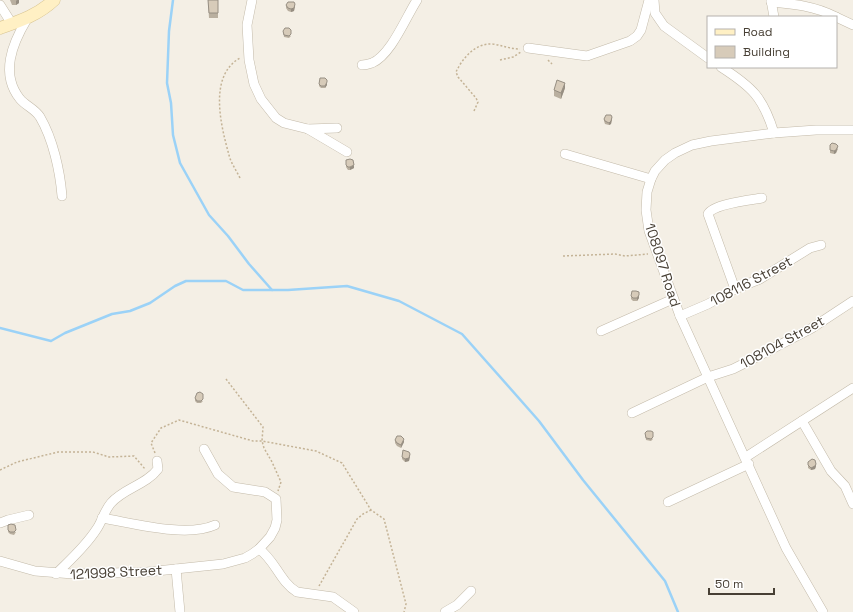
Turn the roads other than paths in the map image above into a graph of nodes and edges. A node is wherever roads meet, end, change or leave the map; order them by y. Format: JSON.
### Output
{"nodes":[{"id":1,"x":54,"y":0,"type":"edge"},
{"id":2,"x":252,"y":0,"type":"edge"},
{"id":3,"x":417,"y":0,"type":"edge"},
{"id":4,"x":649,"y":0,"type":"edge"},
{"id":5,"x":654,"y":0,"type":"edge"},
{"id":6,"x":771,"y":1,"type":"edge"},
{"id":7,"x":0,"y":5,"type":"edge"},
{"id":8,"x":774,"y":16,"type":"edge"},
{"id":9,"x":834,"y":16,"type":"edge"},
{"id":10,"x":837,"y":17,"type":"edge"},
{"id":11,"x":27,"y":18,"type":"junction"},
{"id":12,"x":12,"y":24,"type":"junction"},
{"id":13,"x":853,"y":25,"type":"edge"},
{"id":14,"x":0,"y":28,"type":"edge"},
{"id":15,"x":528,"y":48,"type":"road end"},
{"id":16,"x":707,"y":57,"type":"edge"},
{"id":17,"x":362,"y":66,"type":"dead end"},
{"id":18,"x":723,"y":68,"type":"edge"},
{"id":19,"x":337,"y":128,"type":"dead end"},
{"id":20,"x":308,"y":129,"type":"junction"},
{"id":21,"x":853,"y":130,"type":"edge"},
{"id":22,"x":774,"y":133,"type":"junction"},
{"id":23,"x":347,"y":152,"type":"dead end"},
{"id":24,"x":564,"y":154,"type":"dead end"},
{"id":25,"x":651,"y":179,"type":"junction"},
{"id":26,"x":62,"y":196,"type":"dead end"},
{"id":27,"x":762,"y":198,"type":"dead end"},
{"id":28,"x":821,"y":245,"type":"dead end"},
{"id":29,"x":735,"y":289,"type":"junction"},
{"id":30,"x":673,"y":299,"type":"junction"},
{"id":31,"x":853,"y":301,"type":"edge"},
{"id":32,"x":680,"y":316,"type":"junction"},
{"id":33,"x":602,"y":331,"type":"dead end"},
{"id":34,"x":708,"y":377,"type":"junction"},
{"id":35,"x":853,"y":389,"type":"edge"},
{"id":36,"x":632,"y":413,"type":"dead end"},
{"id":37,"x":802,"y":421,"type":"junction"},
{"id":38,"x":204,"y":450,"type":"dead end"},
{"id":39,"x":747,"y":460,"type":"junction"},
{"id":40,"x":157,"y":461,"type":"road end"},
{"id":41,"x":668,"y":502,"type":"dead end"},
{"id":42,"x":853,"y":504,"type":"edge"},
{"id":43,"x":29,"y":515,"type":"dead end"},
{"id":44,"x":102,"y":518,"type":"junction"},
{"id":45,"x":0,"y":523,"type":"edge"},
{"id":46,"x":215,"y":525,"type":"dead end"},
{"id":47,"x":259,"y":549,"type":"junction"},
{"id":48,"x":0,"y":561,"type":"edge"},
{"id":49,"x":176,"y":569,"type":"junction"},
{"id":50,"x":56,"y":574,"type":"junction"},
{"id":51,"x":471,"y":591,"type":"dead end"},
{"id":52,"x":180,"y":612,"type":"edge"},
{"id":53,"x":354,"y":612,"type":"edge"},
{"id":54,"x":445,"y":612,"type":"edge"},
{"id":55,"x":823,"y":612,"type":"edge"}],
"edges":[{"from":1,"to":11,"type":"street"},
{"from":2,"to":20,"type":"street"},
{"from":3,"to":17,"type":"street"},
{"from":4,"to":15,"type":"street"},
{"from":5,"to":16,"type":"street"},
{"from":6,"to":8,"type":"street"},
{"from":6,"to":9,"type":"street"},
{"from":7,"to":12,"type":"street"},
{"from":10,"to":13,"type":"street"},
{"from":11,"to":12,"type":"street"},
{"from":11,"to":26,"type":"street"},
{"from":12,"to":14,"type":"street"},
{"from":18,"to":22,"type":"street"},
{"from":19,"to":20,"type":"street"},
{"from":20,"to":23,"type":"street"},
{"from":21,"to":22,"type":"street","name":"108097 Road"},
{"from":22,"to":25,"type":"street","name":"108097 Road"},
{"from":24,"to":25,"type":"street"},
{"from":25,"to":30,"type":"street","name":"108097 Road"},
{"from":27,"to":29,"type":"street"},
{"from":28,"to":29,"type":"street","name":"108116 Street"},
{"from":29,"to":32,"type":"street","name":"108116 Street"},
{"from":30,"to":32,"type":"street","name":"108097 Road"},
{"from":30,"to":33,"type":"street"},
{"from":31,"to":34,"type":"street","name":"108104 Street"},
{"from":32,"to":34,"type":"street","name":"108097 Road"},
{"from":34,"to":36,"type":"street","name":"108104 Street"},
{"from":34,"to":39,"type":"street","name":"108097 Road"},
{"from":35,"to":37,"type":"street"},
{"from":37,"to":39,"type":"street"},
{"from":37,"to":42,"type":"street"},
{"from":38,"to":47,"type":"street","name":"121998 Street"},
{"from":39,"to":41,"type":"street"},
{"from":39,"to":55,"type":"street","name":"108097 Road"},
{"from":40,"to":44,"type":"street","name":"121998 Street"},
{"from":43,"to":45,"type":"street"},
{"from":44,"to":46,"type":"street"},
{"from":44,"to":50,"type":"street","name":"121998 Street"},
{"from":47,"to":49,"type":"street","name":"121998 Street"},
{"from":47,"to":53,"type":"street"},
{"from":48,"to":50,"type":"street","name":"121998 Street"},
{"from":49,"to":50,"type":"street","name":"121998 Street"},
{"from":49,"to":52,"type":"street","name":"121998 Street"},
{"from":51,"to":54,"type":"street"}]}
